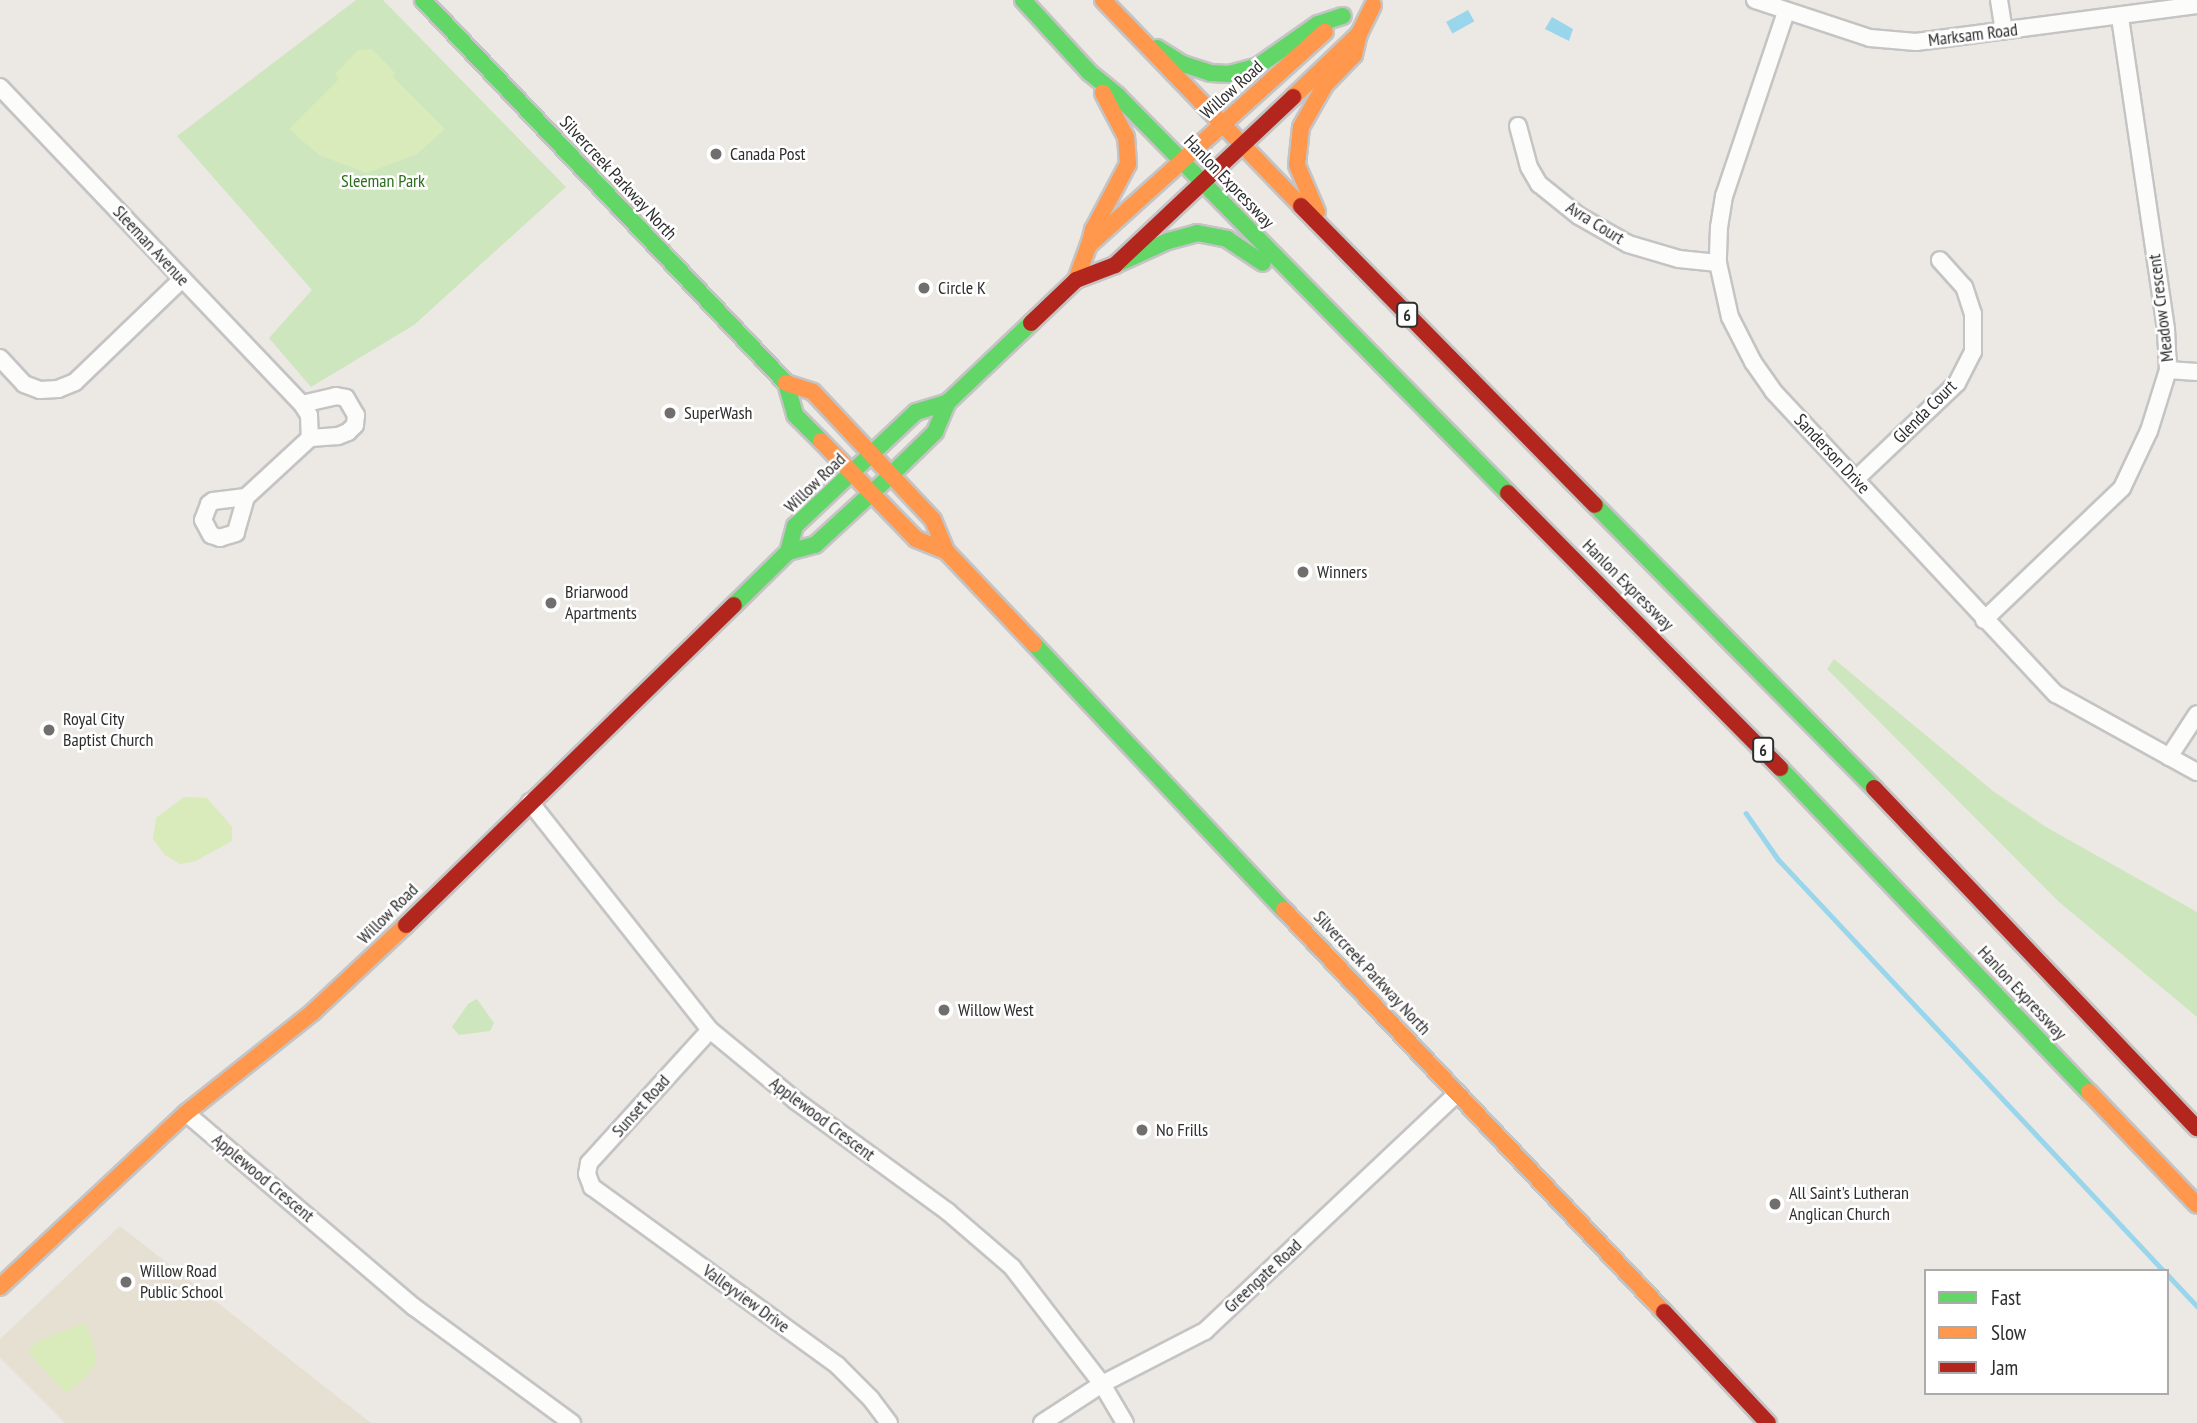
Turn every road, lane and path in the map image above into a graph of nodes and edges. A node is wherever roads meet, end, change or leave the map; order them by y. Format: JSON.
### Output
{"nodes":[{"id":1,"x":423,"y":0,"type":"edge"},
{"id":2,"x":1023,"y":0,"type":"edge"},
{"id":3,"x":1103,"y":0,"type":"edge"},
{"id":4,"x":1755,"y":0,"type":"edge"},
{"id":5,"x":2000,"y":0,"type":"edge"},
{"id":6,"x":1375,"y":2,"type":"edge"},
{"id":7,"x":2197,"y":5,"type":"edge"},
{"id":8,"x":1786,"y":12,"type":"junction"},
{"id":9,"x":1343,"y":16,"type":"junction"},
{"id":10,"x":2120,"y":16,"type":"junction"},
{"id":11,"x":2004,"y":31,"type":"junction"},
{"id":12,"x":1360,"y":34,"type":"junction"},
{"id":13,"x":1138,"y":35,"type":"junction"},
{"id":14,"x":1090,"y":72,"type":"junction"},
{"id":15,"x":0,"y":87,"type":"edge"},
{"id":16,"x":1221,"y":125,"type":"junction"},
{"id":17,"x":1518,"y":127,"type":"dead end"},
{"id":18,"x":1241,"y":146,"type":"junction"},
{"id":19,"x":1182,"y":162,"type":"junction"},
{"id":20,"x":1201,"y":183,"type":"junction"},
{"id":21,"x":1327,"y":234,"type":"junction"},
{"id":22,"x":1089,"y":245,"type":"junction"},
{"id":23,"x":1940,"y":260,"type":"dead end"},
{"id":24,"x":1718,"y":264,"type":"junction"},
{"id":25,"x":1115,"y":265,"type":"junction"},
{"id":26,"x":182,"y":279,"type":"junction"},
{"id":27,"x":1076,"y":280,"type":"junction"},
{"id":28,"x":1321,"y":301,"type":"junction"},
{"id":29,"x":0,"y":358,"type":"edge"},
{"id":30,"x":2168,"y":370,"type":"junction"},
{"id":31,"x":2197,"y":372,"type":"edge"},
{"id":32,"x":786,"y":383,"type":"junction"},
{"id":33,"x":948,"y":402,"type":"junction"},
{"id":34,"x":302,"y":404,"type":"junction"},
{"id":35,"x":310,"y":438,"type":"junction"},
{"id":36,"x":872,"y":454,"type":"junction"},
{"id":37,"x":852,"y":474,"type":"junction"},
{"id":38,"x":891,"y":475,"type":"junction"},
{"id":39,"x":1856,"y":479,"type":"junction"},
{"id":40,"x":871,"y":493,"type":"junction"},
{"id":41,"x":246,"y":497,"type":"dead end"},
{"id":42,"x":946,"y":551,"type":"junction"},
{"id":43,"x":788,"y":552,"type":"junction"},
{"id":44,"x":1984,"y":620,"type":"junction"},
{"id":45,"x":2197,"y":714,"type":"edge"},
{"id":46,"x":2169,"y":757,"type":"junction"},
{"id":47,"x":2197,"y":772,"type":"edge"},
{"id":48,"x":530,"y":802,"type":"junction"},
{"id":49,"x":710,"y":1030,"type":"junction"},
{"id":50,"x":1458,"y":1093,"type":"junction"},
{"id":51,"x":186,"y":1113,"type":"junction"},
{"id":52,"x":2197,"y":1128,"type":"edge"},
{"id":53,"x":592,"y":1187,"type":"joint"},
{"id":54,"x":2197,"y":1205,"type":"edge"},
{"id":55,"x":0,"y":1287,"type":"edge"},
{"id":56,"x":1102,"y":1384,"type":"junction"},
{"id":57,"x":572,"y":1423,"type":"edge"},
{"id":58,"x":889,"y":1423,"type":"edge"},
{"id":59,"x":1042,"y":1423,"type":"edge"},
{"id":60,"x":1125,"y":1423,"type":"edge"},
{"id":61,"x":1768,"y":1423,"type":"edge"}],
"edges":[{"from":1,"to":32,"type":"main road","name":"Silvercreek Parkway North"},
{"from":2,"to":14,"type":"main road","name":"Hanlon Expressway","number":"6"},
{"from":3,"to":13,"type":"main road","name":"Hanlon Expressway","number":"6"},
{"from":4,"to":8,"type":"street","name":"Marksam Road"},
{"from":5,"to":11,"type":"street"},
{"from":6,"to":9,"type":"main road","name":"Willow Road"},
{"from":6,"to":12,"type":"main road","name":"Willow Road"},
{"from":7,"to":10,"type":"street","name":"Marksam Road"},
{"from":8,"to":11,"type":"street","name":"Marksam Road"},
{"from":8,"to":24,"type":"street","name":"Sanderson Drive"},
{"from":9,"to":13,"type":"main road"},
{"from":9,"to":16,"type":"main road","name":"Willow Road"},
{"from":10,"to":11,"type":"street","name":"Marksam Road"},
{"from":10,"to":30,"type":"street","name":"Meadow Crescent"},
{"from":12,"to":18,"type":"main road","name":"Willow Road"},
{"from":12,"to":21,"type":"main road"},
{"from":13,"to":16,"type":"main road","name":"Hanlon Expressway","number":"6"},
{"from":14,"to":19,"type":"main road","name":"Hanlon Expressway","number":"6"},
{"from":14,"to":22,"type":"main road"},
{"from":15,"to":26,"type":"street","name":"Sleeman Avenue"},
{"from":16,"to":18,"type":"main road","name":"Hanlon Expressway","number":"6"},
{"from":16,"to":19,"type":"main road","name":"Willow Road"},
{"from":17,"to":24,"type":"street","name":"Avra Court"},
{"from":18,"to":20,"type":"main road","name":"Willow Road"},
{"from":18,"to":21,"type":"main road","name":"Hanlon Expressway","number":"6"},
{"from":19,"to":20,"type":"main road","name":"Hanlon Expressway","number":"6"},
{"from":19,"to":22,"type":"main road","name":"Willow Road"},
{"from":20,"to":25,"type":"main road","name":"Willow Road"},
{"from":20,"to":28,"type":"main road","name":"Hanlon Expressway","number":"6"},
{"from":21,"to":52,"type":"main road","name":"Hanlon Expressway","number":"6"},
{"from":22,"to":27,"type":"main road","name":"Willow Road"},
{"from":23,"to":39,"type":"street","name":"Glenda Court"},
{"from":24,"to":39,"type":"street","name":"Sanderson Drive"},
{"from":25,"to":27,"type":"main road","name":"Willow Road"},
{"from":25,"to":28,"type":"main road"},
{"from":26,"to":29,"type":"street"},
{"from":26,"to":34,"type":"street","name":"Sleeman Avenue"},
{"from":27,"to":33,"type":"main road","name":"Willow Road"},
{"from":28,"to":54,"type":"main road","name":"Hanlon Expressway","number":"6"},
{"from":30,"to":31,"type":"street"},
{"from":30,"to":44,"type":"street","name":"Meadow Crescent"},
{"from":32,"to":36,"type":"main road","name":"Silvercreek Parkway North"},
{"from":32,"to":37,"type":"main road","name":"Silvercreek Parkway North"},
{"from":33,"to":36,"type":"main road","name":"Willow Road"},
{"from":33,"to":38,"type":"main road","name":"Willow Road"},
{"from":34,"to":35,"type":"street"},
{"from":34,"to":35,"type":"street"},
{"from":35,"to":41,"type":"street"},
{"from":36,"to":37,"type":"main road","name":"Willow Road"},
{"from":36,"to":38,"type":"main road","name":"Silvercreek Parkway North"},
{"from":37,"to":40,"type":"main road","name":"Silvercreek Parkway North"},
{"from":37,"to":43,"type":"main road","name":"Willow Road"},
{"from":38,"to":40,"type":"main road","name":"Willow Road"},
{"from":38,"to":42,"type":"main road","name":"Silvercreek Parkway North"},
{"from":39,"to":44,"type":"street","name":"Sanderson Drive"},
{"from":40,"to":42,"type":"main road","name":"Silvercreek Parkway North"},
{"from":40,"to":43,"type":"main road","name":"Willow Road"},
{"from":42,"to":50,"type":"main road","name":"Silvercreek Parkway North"},
{"from":43,"to":48,"type":"main road","name":"Willow Road"},
{"from":44,"to":46,"type":"street","name":"Sanderson Drive"},
{"from":45,"to":46,"type":"street"},
{"from":46,"to":47,"type":"street","name":"Sanderson Drive"},
{"from":48,"to":49,"type":"street","name":"Applewood Crescent"},
{"from":48,"to":51,"type":"main road","name":"Willow Road"},
{"from":49,"to":53,"type":"street","name":"Sunset Road"},
{"from":49,"to":56,"type":"street","name":"Applewood Crescent"},
{"from":50,"to":56,"type":"street","name":"Greengate Road"},
{"from":50,"to":61,"type":"main road","name":"Silvercreek Parkway North"},
{"from":51,"to":55,"type":"main road","name":"Willow Road"},
{"from":51,"to":57,"type":"street","name":"Applewood Crescent"},
{"from":53,"to":58,"type":"street","name":"Valleyview Drive"},
{"from":56,"to":59,"type":"street","name":"Greengate Road"},
{"from":56,"to":60,"type":"street","name":"Applewood Crescent"}]}
